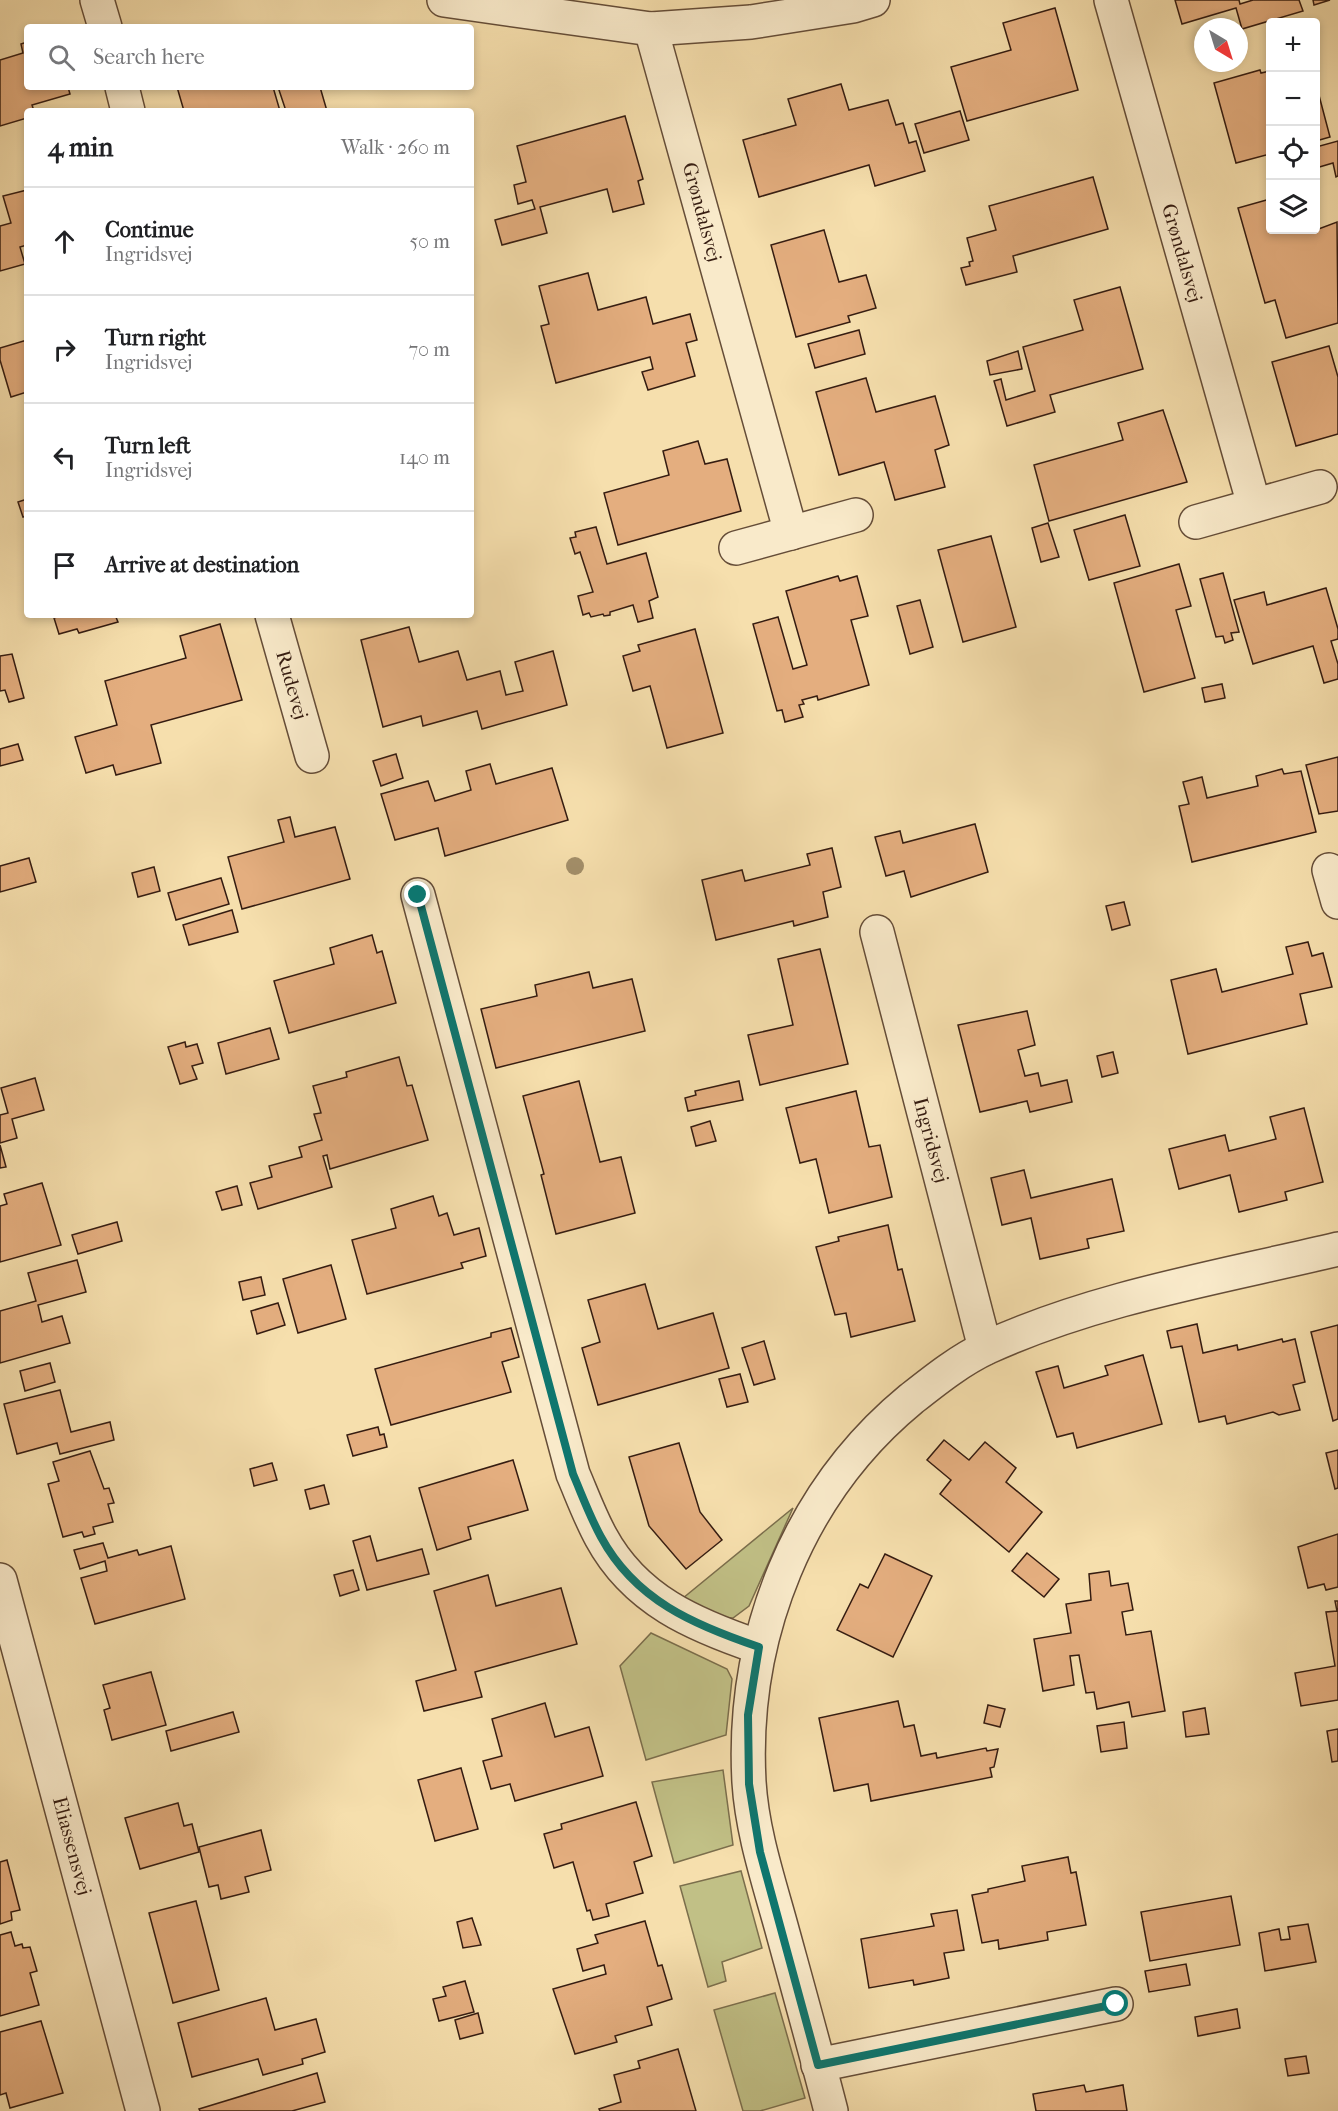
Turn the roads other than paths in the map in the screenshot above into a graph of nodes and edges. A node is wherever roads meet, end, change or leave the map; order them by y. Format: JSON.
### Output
{"nodes":[{"id":1,"x":97,"y":0,"type":"edge"},
{"id":2,"x":444,"y":0,"type":"edge"},
{"id":3,"x":873,"y":0,"type":"edge"},
{"id":4,"x":1111,"y":0,"type":"edge"},
{"id":5,"x":104,"y":24,"type":"edge"},
{"id":6,"x":651,"y":29,"type":"junction"},
{"id":7,"x":123,"y":90,"type":"edge"},
{"id":8,"x":128,"y":108,"type":"edge"},
{"id":9,"x":1320,"y":487,"type":"dead end"},
{"id":10,"x":1254,"y":506,"type":"junction"},
{"id":11,"x":856,"y":515,"type":"dead end"},
{"id":12,"x":1196,"y":522,"type":"dead end"},
{"id":13,"x":791,"y":533,"type":"junction"},
{"id":14,"x":736,"y":548,"type":"dead end"},
{"id":15,"x":273,"y":618,"type":"edge"},
{"id":16,"x":312,"y":756,"type":"dead end"},
{"id":17,"x":1329,"y":870,"type":"dead end"},
{"id":18,"x":418,"y":895,"type":"dead end"},
{"id":19,"x":1338,"y":902,"type":"edge"},
{"id":20,"x":877,"y":932,"type":"dead end"},
{"id":21,"x":1338,"y":1249,"type":"edge"},
{"id":22,"x":985,"y":1348,"type":"junction"},
{"id":23,"x":0,"y":1580,"type":"edge"},
{"id":24,"x":759,"y":1647,"type":"junction"},
{"id":25,"x":1116,"y":2004,"type":"dead end"},
{"id":26,"x":818,"y":2065,"type":"junction"},
{"id":27,"x":143,"y":2111,"type":"edge"},
{"id":28,"x":831,"y":2111,"type":"edge"}],
"edges":[{"from":1,"to":5,"type":"street"},
{"from":2,"to":6,"type":"street"},
{"from":3,"to":6,"type":"street"},
{"from":4,"to":10,"type":"street","name":"Grøndalsvej"},
{"from":6,"to":13,"type":"street","name":"Grøndalsvej"},
{"from":7,"to":8,"type":"street"},
{"from":9,"to":10,"type":"street"},
{"from":10,"to":12,"type":"street"},
{"from":11,"to":13,"type":"street"},
{"from":13,"to":14,"type":"street"},
{"from":15,"to":16,"type":"street","name":"Rudevej"},
{"from":17,"to":19,"type":"street"},
{"from":18,"to":24,"type":"street"},
{"from":20,"to":22,"type":"street","name":"Ingridsvej"},
{"from":21,"to":22,"type":"street"},
{"from":22,"to":24,"type":"street"},
{"from":23,"to":27,"type":"street","name":"Eliassensvej"},
{"from":24,"to":26,"type":"street"},
{"from":25,"to":26,"type":"street"},
{"from":26,"to":28,"type":"street"}]}
